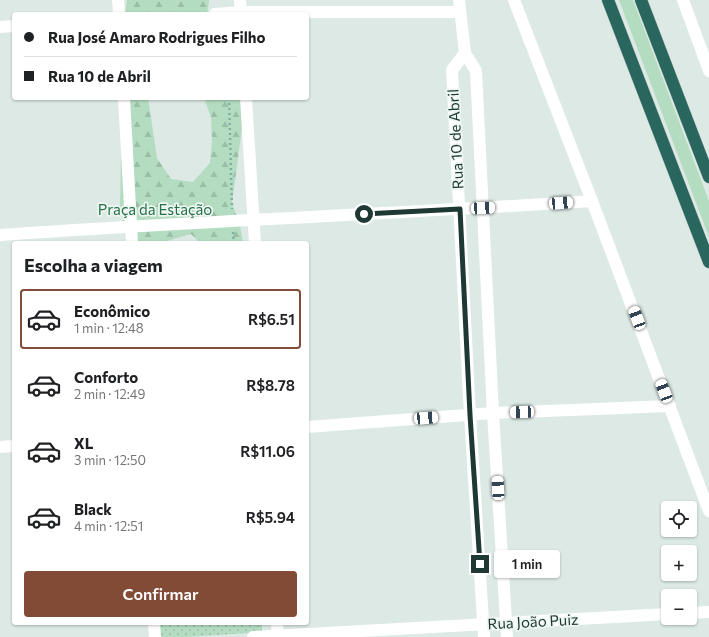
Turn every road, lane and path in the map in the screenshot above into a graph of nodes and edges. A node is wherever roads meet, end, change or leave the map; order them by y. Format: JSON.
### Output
{"nodes":[{"id":1,"x":118,"y":0,"type":"edge"},
{"id":2,"x":240,"y":0,"type":"edge"},
{"id":3,"x":514,"y":0,"type":"edge"},
{"id":4,"x":608,"y":0,"type":"edge"},
{"id":5,"x":641,"y":0,"type":"edge"},
{"id":6,"x":682,"y":0,"type":"edge"},
{"id":7,"x":459,"y":6,"type":"edge"},
{"id":8,"x":119,"y":12,"type":"edge"},
{"id":9,"x":241,"y":12,"type":"edge"},
{"id":10,"x":272,"y":12,"type":"edge"},
{"id":11,"x":12,"y":26,"type":"edge"},
{"id":12,"x":0,"y":27,"type":"edge"},
{"id":13,"x":465,"y":53,"type":"junction"},
{"id":14,"x":709,"y":70,"type":"edge"},
{"id":15,"x":124,"y":100,"type":"edge"},
{"id":16,"x":229,"y":100,"type":"edge"},
{"id":17,"x":246,"y":100,"type":"edge"},
{"id":18,"x":709,"y":176,"type":"edge"},
{"id":19,"x":592,"y":201,"type":"junction"},
{"id":20,"x":483,"y":208,"type":"junction"},
{"id":21,"x":460,"y":209,"type":"junction"},
{"id":22,"x":232,"y":220,"type":"junction"},
{"id":23,"x":253,"y":220,"type":"junction"},
{"id":24,"x":131,"y":226,"type":"junction"},
{"id":25,"x":0,"y":235,"type":"edge"},
{"id":26,"x":132,"y":241,"type":"edge"},
{"id":27,"x":234,"y":241,"type":"edge"},
{"id":28,"x":255,"y":241,"type":"edge"},
{"id":29,"x":709,"y":262,"type":"edge"},
{"id":30,"x":670,"y":406,"type":"junction"},
{"id":31,"x":493,"y":413,"type":"junction"},
{"id":32,"x":470,"y":415,"type":"junction"},
{"id":33,"x":309,"y":427,"type":"edge"},
{"id":34,"x":12,"y":446,"type":"edge"},
{"id":35,"x":0,"y":447,"type":"edge"},
{"id":36,"x":709,"y":511,"type":"edge"},
{"id":37,"x":709,"y":612,"type":"edge"},
{"id":38,"x":697,"y":613,"type":"edge"},
{"id":39,"x":661,"y":614,"type":"edge"},
{"id":40,"x":506,"y":623,"type":"junction"},
{"id":41,"x":484,"y":624,"type":"junction"},
{"id":42,"x":154,"y":625,"type":"edge"},
{"id":43,"x":277,"y":625,"type":"edge"},
{"id":44,"x":278,"y":636,"type":"edge"},
{"id":45,"x":155,"y":637,"type":"edge"},
{"id":46,"x":253,"y":637,"type":"edge"},
{"id":47,"x":484,"y":637,"type":"edge"},
{"id":48,"x":507,"y":637,"type":"edge"}],
"edges":[{"from":1,"to":8,"type":"street"},
{"from":2,"to":9,"type":"street"},
{"from":3,"to":19,"type":"street"},
{"from":4,"to":29,"type":"highway"},
{"from":5,"to":18,"type":"highway"},
{"from":6,"to":14,"type":"street"},
{"from":7,"to":10,"type":"street"},
{"from":7,"to":13,"type":"street","name":"Rua 10 de Abril"},
{"from":11,"to":12,"type":"street"},
{"from":13,"to":20,"type":"street","name":"Rua 10 de Abril"},
{"from":13,"to":21,"type":"street","name":"Rua 10 de Abril"},
{"from":15,"to":24,"type":"street"},
{"from":16,"to":22,"type":"path"},
{"from":17,"to":23,"type":"street"},
{"from":19,"to":20,"type":"street"},
{"from":19,"to":30,"type":"street"},
{"from":20,"to":21,"type":"street"},
{"from":20,"to":31,"type":"street","name":"Rua 10 de Abril"},
{"from":21,"to":23,"type":"street"},
{"from":21,"to":32,"type":"street","name":"Rua 10 de Abril"},
{"from":22,"to":23,"type":"street"},
{"from":22,"to":24,"type":"street"},
{"from":22,"to":27,"type":"path"},
{"from":23,"to":28,"type":"street"},
{"from":24,"to":25,"type":"street"},
{"from":24,"to":26,"type":"street"},
{"from":30,"to":31,"type":"street"},
{"from":30,"to":36,"type":"street"},
{"from":31,"to":32,"type":"street"},
{"from":31,"to":40,"type":"street","name":"Rua 10 de Abril"},
{"from":32,"to":33,"type":"street"},
{"from":32,"to":41,"type":"street","name":"Rua 10 de Abril"},
{"from":34,"to":35,"type":"street"},
{"from":37,"to":38,"type":"street"},
{"from":39,"to":40,"type":"street","name":"Rua João Puiz"},
{"from":40,"to":41,"type":"street","name":"Rua João Puiz"},
{"from":40,"to":48,"type":"street","name":"Rua 10 de Abril"},
{"from":41,"to":44,"type":"street","name":"Rua João Puiz"},
{"from":41,"to":47,"type":"street","name":"Rua 10 de Abril"},
{"from":42,"to":45,"type":"street"},
{"from":43,"to":44,"type":"street"},
{"from":44,"to":46,"type":"street","name":"Rua João Puiz"}]}
